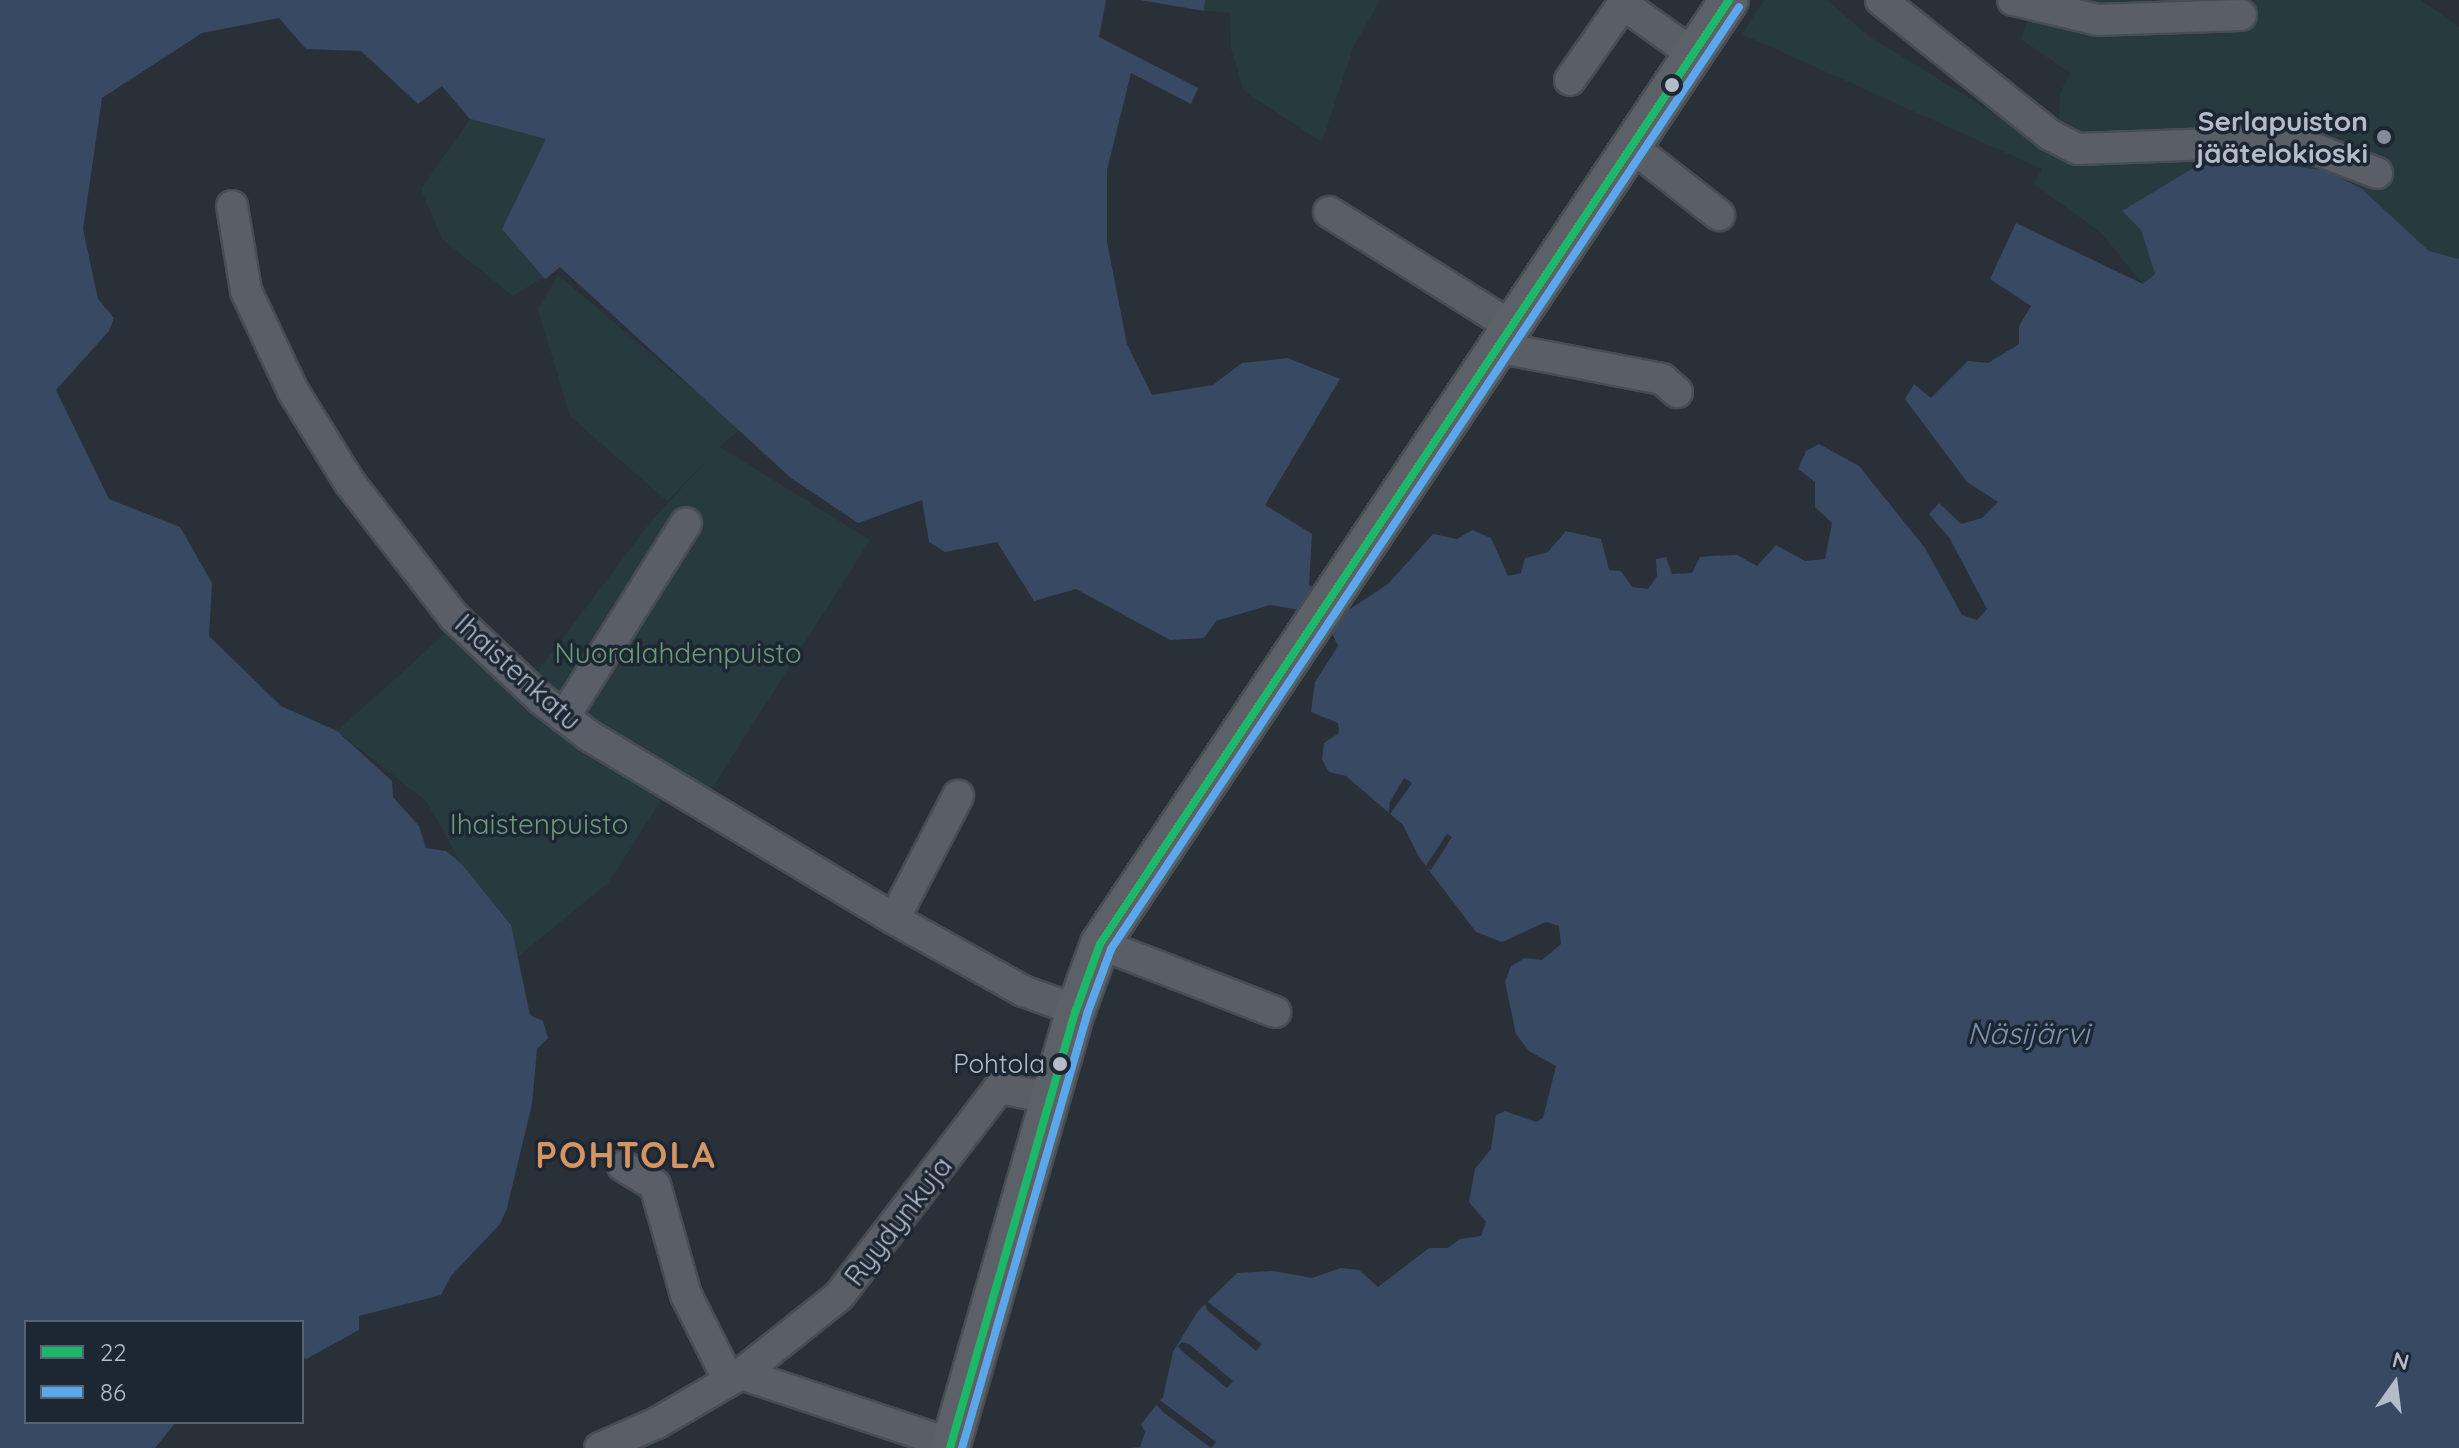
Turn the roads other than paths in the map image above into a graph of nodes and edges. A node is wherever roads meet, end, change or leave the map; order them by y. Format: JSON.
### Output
{"nodes":[{"id":1,"x":1729,"y":0,"type":"edge"},
{"id":2,"x":1881,"y":0,"type":"edge"},
{"id":3,"x":2013,"y":0,"type":"edge"},
{"id":4,"x":2241,"y":15,"type":"dead end"},
{"id":5,"x":1693,"y":54,"type":"junction"},
{"id":6,"x":1570,"y":80,"type":"dead end"},
{"id":7,"x":1631,"y":146,"type":"junction"},
{"id":8,"x":2377,"y":173,"type":"dead end"},
{"id":9,"x":232,"y":206,"type":"dead end"},
{"id":10,"x":1329,"y":212,"type":"dead end"},
{"id":11,"x":1719,"y":215,"type":"dead end"},
{"id":12,"x":1504,"y":337,"type":"junction"},
{"id":13,"x":1677,"y":392,"type":"dead end"},
{"id":14,"x":686,"y":523,"type":"dead end"},
{"id":15,"x":564,"y":717,"type":"junction"},
{"id":16,"x":958,"y":796,"type":"dead end"},
{"id":17,"x":894,"y":919,"type":"junction"},
{"id":18,"x":1100,"y":944,"type":"junction"},
{"id":19,"x":1076,"y":1010,"type":"junction"},
{"id":20,"x":1275,"y":1012,"type":"dead end"},
{"id":21,"x":1051,"y":1098,"type":"junction"},
{"id":22,"x":623,"y":1166,"type":"dead end"},
{"id":23,"x":735,"y":1377,"type":"junction"},
{"id":24,"x":950,"y":1446,"type":"edge"},
{"id":25,"x":600,"y":1448,"type":"edge"}],
"edges":[{"from":1,"to":5,"type":"main road"},
{"from":2,"to":8,"type":"street"},
{"from":3,"to":4,"type":"street"},
{"from":5,"to":6,"type":"street"},
{"from":5,"to":7,"type":"main road"},
{"from":7,"to":11,"type":"street"},
{"from":7,"to":12,"type":"main road"},
{"from":9,"to":15,"type":"street","name":"Ihaistenkatu"},
{"from":10,"to":12,"type":"street"},
{"from":12,"to":13,"type":"street"},
{"from":12,"to":18,"type":"main road"},
{"from":14,"to":15,"type":"street"},
{"from":15,"to":17,"type":"street","name":"Ihaistenkatu"},
{"from":16,"to":17,"type":"street"},
{"from":17,"to":19,"type":"street","name":"Ihaistenkatu"},
{"from":18,"to":19,"type":"main road"},
{"from":18,"to":20,"type":"street"},
{"from":19,"to":21,"type":"main road"},
{"from":21,"to":23,"type":"street","name":"Ryydynkuja"},
{"from":21,"to":24,"type":"main road"},
{"from":22,"to":23,"type":"street"},
{"from":23,"to":24,"type":"street"},
{"from":23,"to":25,"type":"street"}]}
